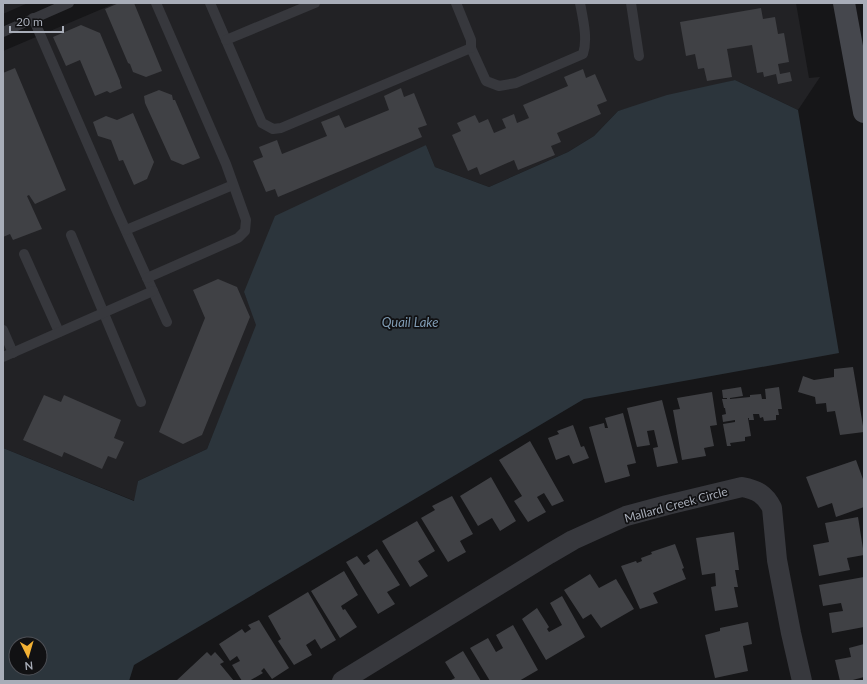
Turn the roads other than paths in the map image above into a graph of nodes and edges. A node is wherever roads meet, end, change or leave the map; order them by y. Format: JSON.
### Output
{"nodes":[{"id":1,"x":69,"y":3,"type":"edge"},
{"id":2,"x":156,"y":3,"type":"edge"},
{"id":3,"x":210,"y":3,"type":"edge"},
{"id":4,"x":316,"y":3,"type":"edge"},
{"id":5,"x":456,"y":3,"type":"edge"},
{"id":6,"x":580,"y":3,"type":"edge"},
{"id":7,"x":631,"y":3,"type":"edge"},
{"id":8,"x":844,"y":3,"type":"edge"},
{"id":9,"x":33,"y":18,"type":"junction"},
{"id":10,"x":3,"y":32,"type":"edge"},
{"id":11,"x":226,"y":40,"type":"junction"},
{"id":12,"x":471,"y":48,"type":"junction"},
{"id":13,"x":858,"y":51,"type":"edge"},
{"id":14,"x":639,"y":56,"type":"dead end"},
{"id":15,"x":864,"y":112,"type":"edge"},
{"id":16,"x":233,"y":185,"type":"junction"},
{"id":17,"x":126,"y":230,"type":"junction"},
{"id":18,"x":71,"y":236,"type":"dead end"},
{"id":19,"x":24,"y":254,"type":"dead end"},
{"id":20,"x":147,"y":278,"type":"junction"},
{"id":21,"x":153,"y":291,"type":"junction"},
{"id":22,"x":104,"y":313,"type":"junction"},
{"id":23,"x":168,"y":322,"type":"dead end"},
{"id":24,"x":3,"y":330,"type":"edge"},
{"id":25,"x":60,"y":332,"type":"junction"},
{"id":26,"x":13,"y":353,"type":"junction"},
{"id":27,"x":3,"y":357,"type":"edge"},
{"id":28,"x":141,"y":402,"type":"dead end"},
{"id":29,"x":342,"y":681,"type":"edge"},
{"id":30,"x":802,"y":681,"type":"edge"}],
"edges":[{"from":1,"to":9,"type":"lane"},
{"from":2,"to":16,"type":"lane"},
{"from":3,"to":11,"type":"lane"},
{"from":4,"to":11,"type":"lane"},
{"from":5,"to":12,"type":"lane"},
{"from":6,"to":12,"type":"lane"},
{"from":7,"to":14,"type":"lane"},
{"from":8,"to":13,"type":"main road"},
{"from":9,"to":10,"type":"lane"},
{"from":9,"to":17,"type":"lane"},
{"from":11,"to":12,"type":"lane"},
{"from":13,"to":15,"type":"main road"},
{"from":16,"to":17,"type":"lane"},
{"from":16,"to":20,"type":"lane"},
{"from":17,"to":20,"type":"lane"},
{"from":18,"to":22,"type":"lane"},
{"from":19,"to":25,"type":"lane"},
{"from":20,"to":21,"type":"lane"},
{"from":21,"to":22,"type":"lane"},
{"from":21,"to":23,"type":"lane"},
{"from":22,"to":25,"type":"lane"},
{"from":22,"to":28,"type":"lane"},
{"from":24,"to":26,"type":"lane"},
{"from":25,"to":26,"type":"lane"},
{"from":26,"to":27,"type":"lane"},
{"from":29,"to":30,"type":"street","name":"Mallard Creek Circle"}]}
